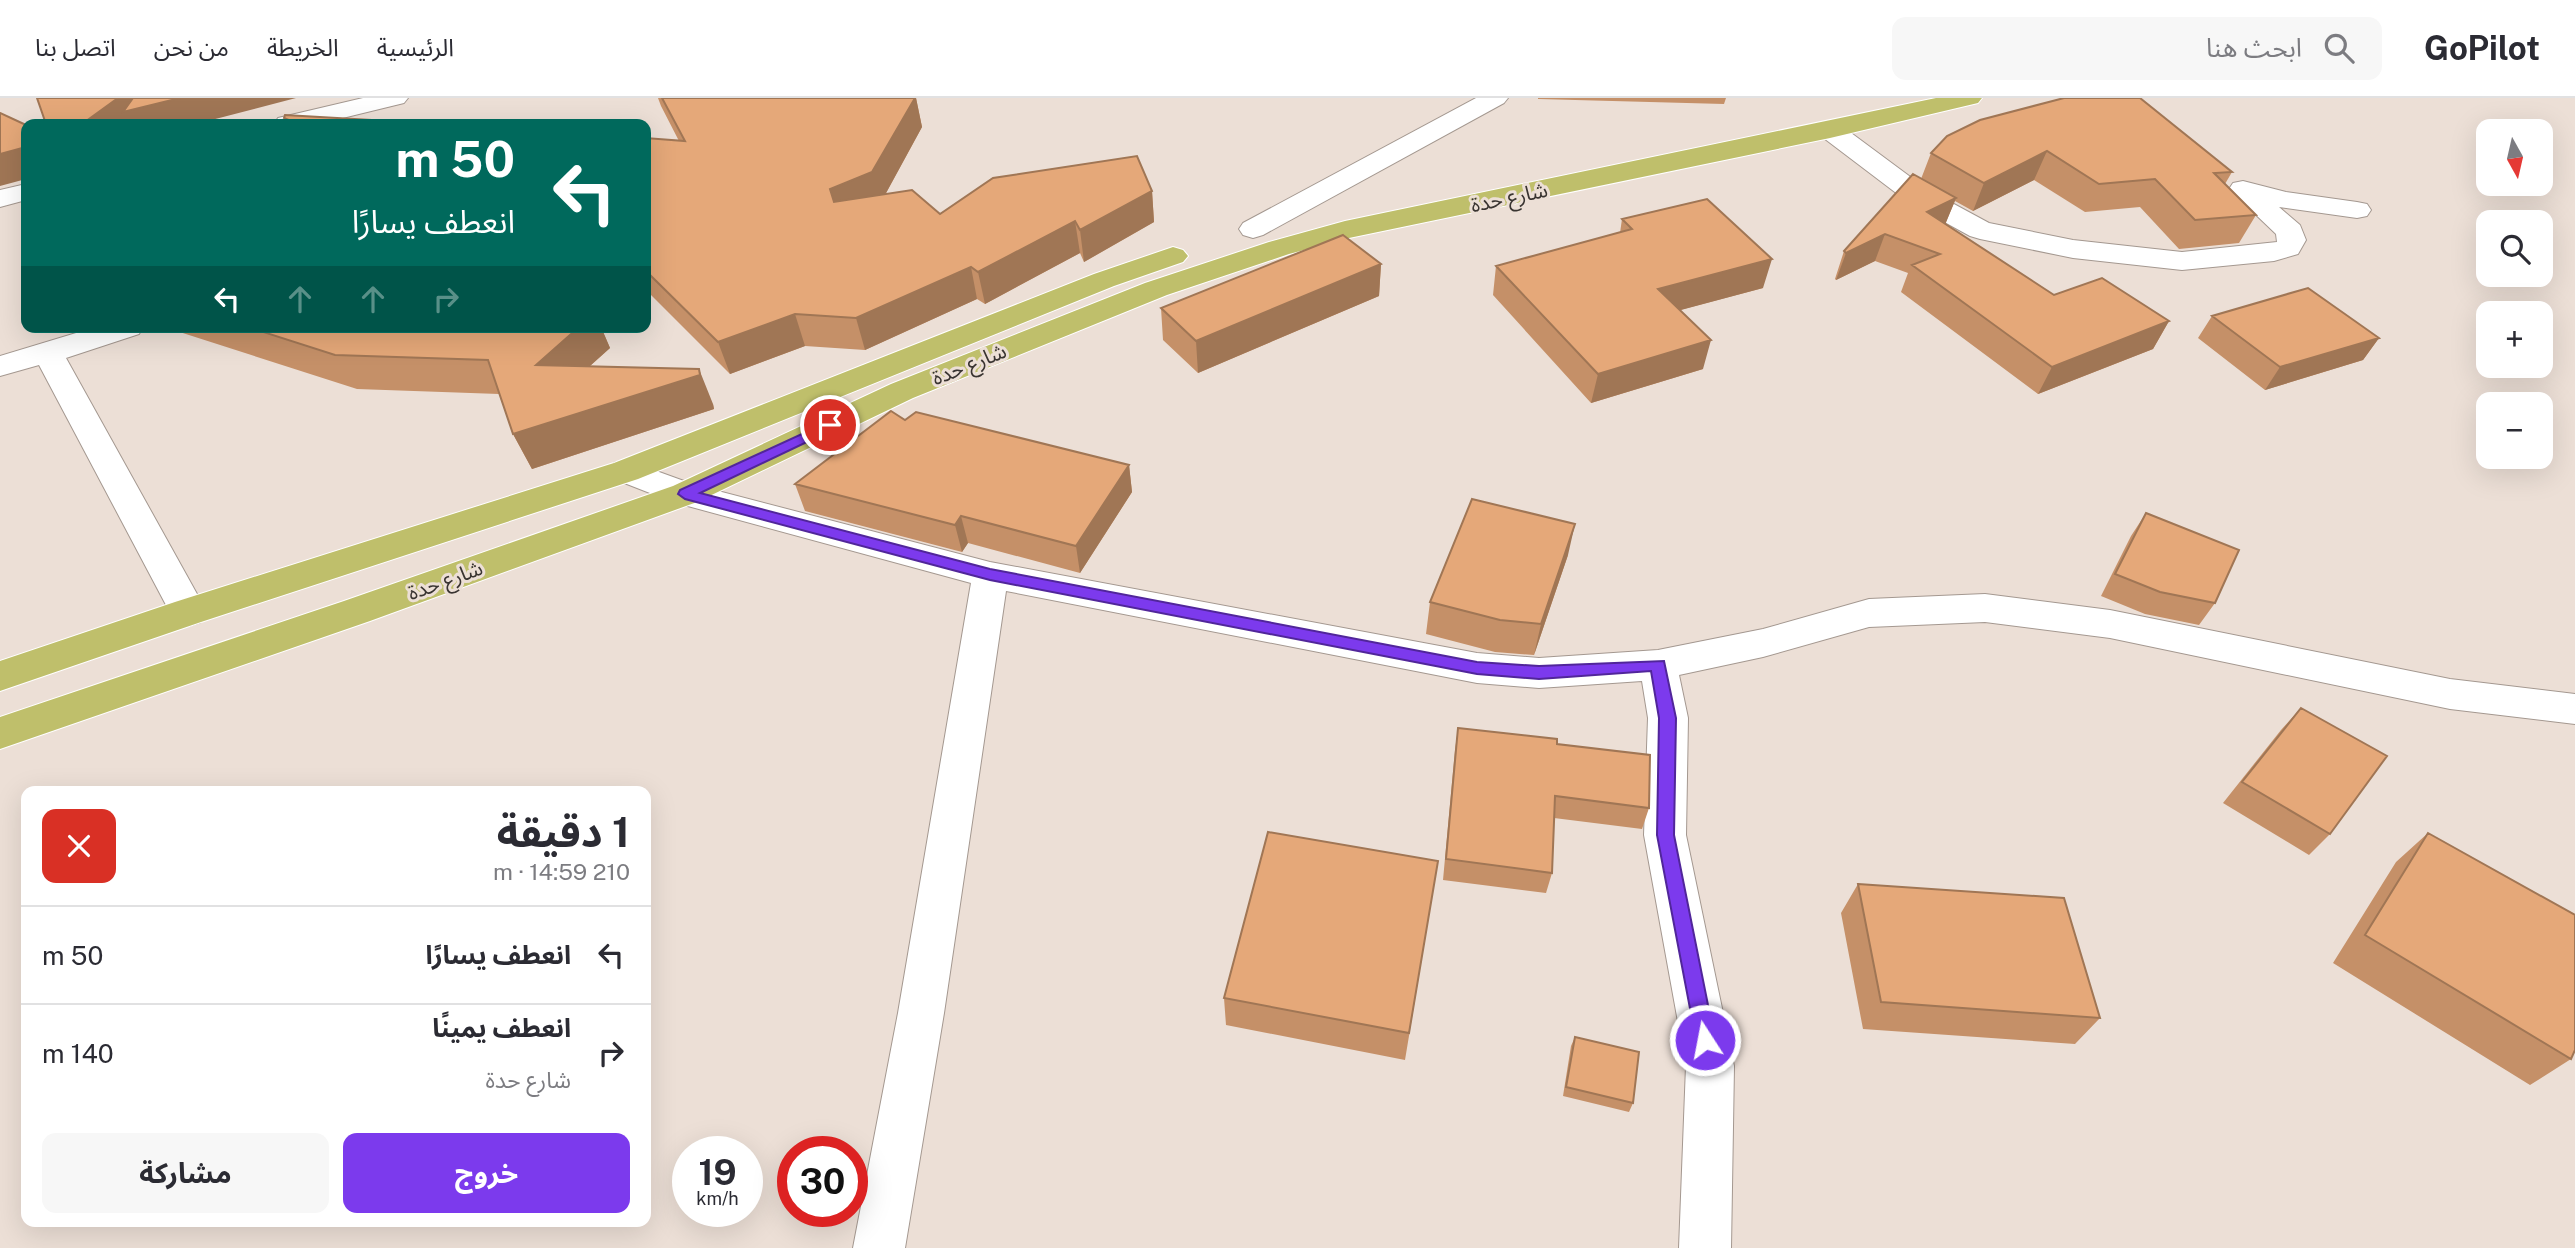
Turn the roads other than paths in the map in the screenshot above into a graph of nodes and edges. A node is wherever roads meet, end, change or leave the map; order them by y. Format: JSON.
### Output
{"nodes":[{"id":1,"x":395,"y":98,"type":"edge"},
{"id":2,"x":1495,"y":98,"type":"edge"},
{"id":3,"x":1860,"y":98,"type":"edge"},
{"id":4,"x":1969,"y":98,"type":"edge"},
{"id":5,"x":1807,"y":109,"type":"junction"},
{"id":6,"x":308,"y":119,"type":"edge"},
{"id":7,"x":1830,"y":130,"type":"junction"},
{"id":8,"x":21,"y":193,"type":"edge"},
{"id":9,"x":0,"y":199,"type":"edge"},
{"id":10,"x":2357,"y":210,"type":"dead end"},
{"id":11,"x":1334,"y":221,"type":"junction"},
{"id":12,"x":1253,"y":229,"type":"junction"},
{"id":13,"x":1115,"y":291,"type":"junction"},
{"id":14,"x":110,"y":333,"type":"edge"},
{"id":15,"x":48,"y":353,"type":"junction"},
{"id":16,"x":0,"y":366,"type":"edge"},
{"id":17,"x":626,"y":471,"type":"junction"},
{"id":18,"x":685,"y":494,"type":"junction"},
{"id":19,"x":990,"y":575,"type":"junction"},
{"id":20,"x":188,"y":612,"type":"junction"},
{"id":21,"x":1658,"y":665,"type":"junction"},
{"id":22,"x":195,"y":667,"type":"junction"},
{"id":23,"x":0,"y":676,"type":"edge"},
{"id":24,"x":2575,"y":709,"type":"edge"},
{"id":25,"x":0,"y":733,"type":"edge"},
{"id":26,"x":879,"y":1248,"type":"edge"},
{"id":27,"x":1705,"y":1248,"type":"edge"}],
"edges":[{"from":1,"to":6,"type":"street"},
{"from":2,"to":12,"type":"street"},
{"from":3,"to":5,"type":"main road","name":"شارع حدة"},
{"from":4,"to":7,"type":"main road","name":"شارع حدة"},
{"from":5,"to":7,"type":"main road"},
{"from":5,"to":11,"type":"main road","name":"شارع حدة"},
{"from":7,"to":10,"type":"street"},
{"from":7,"to":11,"type":"main road","name":"شارع حدة"},
{"from":8,"to":9,"type":"street"},
{"from":11,"to":12,"type":"main road","name":"شارع حدة"},
{"from":11,"to":13,"type":"main road","name":"شارع حدة"},
{"from":12,"to":13,"type":"main road","name":"شارع حدة"},
{"from":13,"to":17,"type":"main road","name":"شارع حدة"},
{"from":13,"to":18,"type":"main road","name":"شارع حدة"},
{"from":14,"to":15,"type":"street"},
{"from":15,"to":16,"type":"street"},
{"from":15,"to":20,"type":"street"},
{"from":17,"to":18,"type":"street"},
{"from":17,"to":20,"type":"main road","name":"شارع حدة"},
{"from":18,"to":19,"type":"street"},
{"from":18,"to":22,"type":"main road","name":"شارع حدة"},
{"from":19,"to":21,"type":"street"},
{"from":19,"to":26,"type":"street"},
{"from":20,"to":22,"type":"main road"},
{"from":20,"to":23,"type":"main road","name":"شارع حدة"},
{"from":21,"to":24,"type":"street"},
{"from":21,"to":27,"type":"street"},
{"from":22,"to":25,"type":"main road","name":"شارع حدة"}]}
